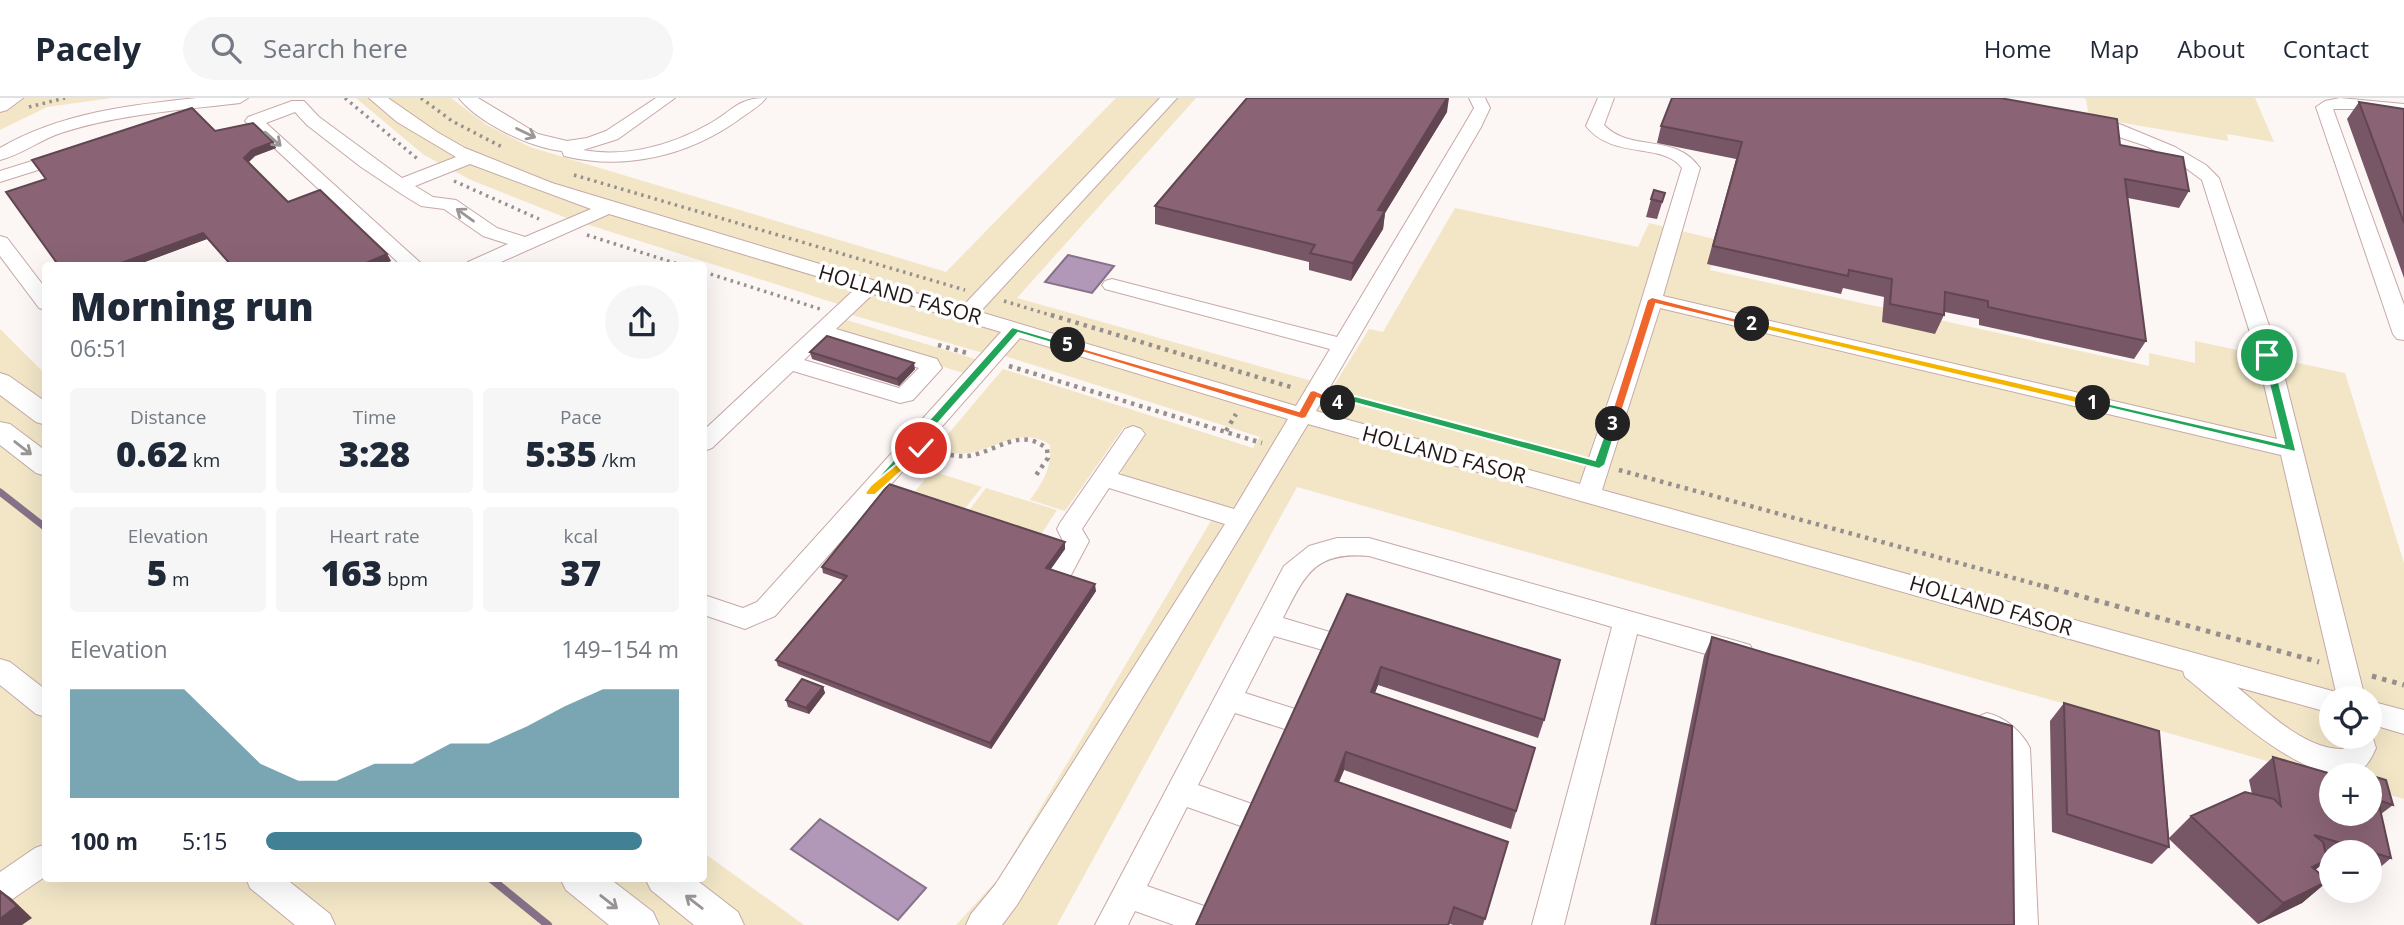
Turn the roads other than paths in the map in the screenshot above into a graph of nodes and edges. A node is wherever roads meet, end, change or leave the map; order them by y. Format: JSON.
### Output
{"nodes":[{"id":1,"x":26,"y":98,"type":"edge"},
{"id":2,"x":240,"y":98,"type":"edge"},
{"id":3,"x":377,"y":98,"type":"edge"},
{"id":4,"x":467,"y":98,"type":"edge"},
{"id":5,"x":667,"y":98,"type":"edge"},
{"id":6,"x":758,"y":98,"type":"edge"},
{"id":7,"x":1169,"y":98,"type":"edge"},
{"id":8,"x":1477,"y":98,"type":"edge"},
{"id":9,"x":1606,"y":98,"type":"edge"},
{"id":10,"x":294,"y":102,"type":"edge"},
{"id":11,"x":6,"y":103,"type":"edge"},
{"id":12,"x":2404,"y":109,"type":"edge"},
{"id":13,"x":2064,"y":116,"type":"edge"},
{"id":14,"x":553,"y":145,"type":"junction"},
{"id":15,"x":0,"y":155,"type":"edge"},
{"id":16,"x":468,"y":158,"type":"junction"},
{"id":17,"x":32,"y":166,"type":"edge"},
{"id":18,"x":0,"y":177,"type":"edge"},
{"id":19,"x":401,"y":186,"type":"junction"},
{"id":20,"x":608,"y":208,"type":"junction"},
{"id":21,"x":0,"y":242,"type":"edge"},
{"id":22,"x":526,"y":244,"type":"junction"},
{"id":23,"x":410,"y":262,"type":"edge"},
{"id":24,"x":484,"y":262,"type":"edge"},
{"id":25,"x":1112,"y":285,"type":"dead end"},
{"id":26,"x":870,"y":286,"type":"junction"},
{"id":27,"x":42,"y":299,"type":"edge"},
{"id":28,"x":1652,"y":300,"type":"junction"},
{"id":29,"x":967,"y":314,"type":"junction"},
{"id":30,"x":1016,"y":329,"type":"junction"},
{"id":31,"x":2404,"y":334,"type":"edge"},
{"id":32,"x":1340,"y":345,"type":"junction"},
{"id":33,"x":870,"y":346,"type":"junction"},
{"id":34,"x":838,"y":378,"type":"junction"},
{"id":35,"x":0,"y":382,"type":"edge"},
{"id":36,"x":1308,"y":404,"type":"junction"},
{"id":37,"x":42,"y":413,"type":"edge"},
{"id":38,"x":0,"y":431,"type":"edge"},
{"id":39,"x":1133,"y":434,"type":"dead end"},
{"id":40,"x":707,"y":440,"type":"edge"},
{"id":41,"x":2291,"y":450,"type":"junction"},
{"id":42,"x":42,"y":463,"type":"edge"},
{"id":43,"x":1102,"y":478,"type":"junction"},
{"id":44,"x":1589,"y":495,"type":"junction"},
{"id":45,"x":1240,"y":520,"type":"junction"},
{"id":46,"x":1062,"y":568,"type":"dead end"},
{"id":47,"x":707,"y":606,"type":"edge"},
{"id":48,"x":1627,"y":621,"type":"junction"},
{"id":49,"x":1266,"y":624,"type":"junction"},
{"id":50,"x":1323,"y":640,"type":"edge"},
{"id":51,"x":1767,"y":661,"type":"edge"},
{"id":52,"x":2186,"y":662,"type":"junction"},
{"id":53,"x":0,"y":670,"type":"edge"},
{"id":54,"x":2348,"y":686,"type":"edge"},
{"id":55,"x":1227,"y":699,"type":"junction"},
{"id":56,"x":2319,"y":699,"type":"edge"},
{"id":57,"x":42,"y":703,"type":"edge"},
{"id":58,"x":2382,"y":716,"type":"edge"},
{"id":59,"x":1285,"y":717,"type":"dead end"},
{"id":60,"x":1966,"y":719,"type":"edge"},
{"id":61,"x":2404,"y":722,"type":"edge"},
{"id":62,"x":2361,"y":749,"type":"edge"},
{"id":63,"x":1180,"y":792,"type":"junction"},
{"id":64,"x":1241,"y":813,"type":"dead end"},
{"id":65,"x":42,"y":861,"type":"edge"},
{"id":66,"x":266,"y":882,"type":"edge"},
{"id":67,"x":584,"y":882,"type":"edge"},
{"id":68,"x":669,"y":882,"type":"edge"},
{"id":69,"x":0,"y":890,"type":"edge"},
{"id":70,"x":1127,"y":894,"type":"junction"},
{"id":71,"x":1006,"y":895,"type":"junction"},
{"id":72,"x":1193,"y":917,"type":"dead end"},
{"id":73,"x":319,"y":925,"type":"edge"},
{"id":74,"x":639,"y":925,"type":"edge"},
{"id":75,"x":724,"y":925,"type":"edge"},
{"id":76,"x":982,"y":925,"type":"edge"},
{"id":77,"x":993,"y":925,"type":"edge"},
{"id":78,"x":1111,"y":925,"type":"edge"},
{"id":79,"x":1548,"y":925,"type":"edge"},
{"id":80,"x":2022,"y":925,"type":"edge"}],
"edges":[{"from":1,"to":11,"type":"street"},
{"from":2,"to":15,"type":"street"},
{"from":3,"to":16,"type":"street","name":"HOLLAND FASOR"},
{"from":4,"to":14,"type":"street","one_way":true},
{"from":5,"to":14,"type":"street"},
{"from":6,"to":14,"type":"street"},
{"from":7,"to":29,"type":"street"},
{"from":8,"to":32,"type":"street"},
{"from":9,"to":28,"type":"street"},
{"from":10,"to":19,"type":"street"},
{"from":10,"to":23,"type":"street","one_way":true},
{"from":12,"to":31,"type":"street"},
{"from":13,"to":41,"type":"street"},
{"from":16,"to":19,"type":"street"},
{"from":16,"to":20,"type":"street","name":"HOLLAND FASOR"},
{"from":17,"to":18,"type":"street"},
{"from":22,"to":19,"type":"street","one_way":true},
{"from":20,"to":22,"type":"street"},
{"from":20,"to":26,"type":"street","name":"HOLLAND FASOR"},
{"from":21,"to":27,"type":"street"},
{"from":22,"to":24,"type":"street"},
{"from":25,"to":32,"type":"street"},
{"from":26,"to":29,"type":"street","name":"HOLLAND FASOR"},
{"from":26,"to":33,"type":"street"},
{"from":28,"to":41,"type":"street"},
{"from":28,"to":44,"type":"street"},
{"from":29,"to":30,"type":"street","name":"HOLLAND FASOR"},
{"from":30,"to":36,"type":"street","name":"HOLLAND FASOR"},
{"from":30,"to":47,"type":"street"},
{"from":32,"to":36,"type":"street"},
{"from":33,"to":34,"type":"street"},
{"from":33,"to":34,"type":"street"},
{"from":33,"to":34,"type":"street"},
{"from":33,"to":34,"type":"street"},
{"from":34,"to":40,"type":"street"},
{"from":35,"to":37,"type":"main road"},
{"from":36,"to":44,"type":"street","name":"HOLLAND FASOR"},
{"from":36,"to":45,"type":"street"},
{"from":38,"to":42,"type":"main road","one_way":true},
{"from":39,"to":43,"type":"street"},
{"from":41,"to":54,"type":"street"},
{"from":43,"to":45,"type":"street"},
{"from":43,"to":46,"type":"street"},
{"from":44,"to":52,"type":"street","name":"HOLLAND FASOR"},
{"from":45,"to":71,"type":"street"},
{"from":48,"to":49,"type":"street"},
{"from":48,"to":51,"type":"street"},
{"from":48,"to":79,"type":"street"},
{"from":49,"to":50,"type":"street"},
{"from":49,"to":55,"type":"street"},
{"from":52,"to":56,"type":"street","name":"HOLLAND FASOR"},
{"from":52,"to":62,"type":"street"},
{"from":53,"to":57,"type":"street"},
{"from":55,"to":59,"type":"street"},
{"from":55,"to":63,"type":"street"},
{"from":58,"to":61,"type":"street"},
{"from":60,"to":80,"type":"street"},
{"from":63,"to":64,"type":"street"},
{"from":63,"to":70,"type":"street"},
{"from":65,"to":69,"type":"street"},
{"from":66,"to":73,"type":"street"},
{"from":67,"to":74,"type":"main road","one_way":true},
{"from":75,"to":68,"type":"main road","one_way":true},
{"from":70,"to":72,"type":"street"},
{"from":70,"to":78,"type":"street"},
{"from":71,"to":76,"type":"street"},
{"from":71,"to":77,"type":"street"}]}
